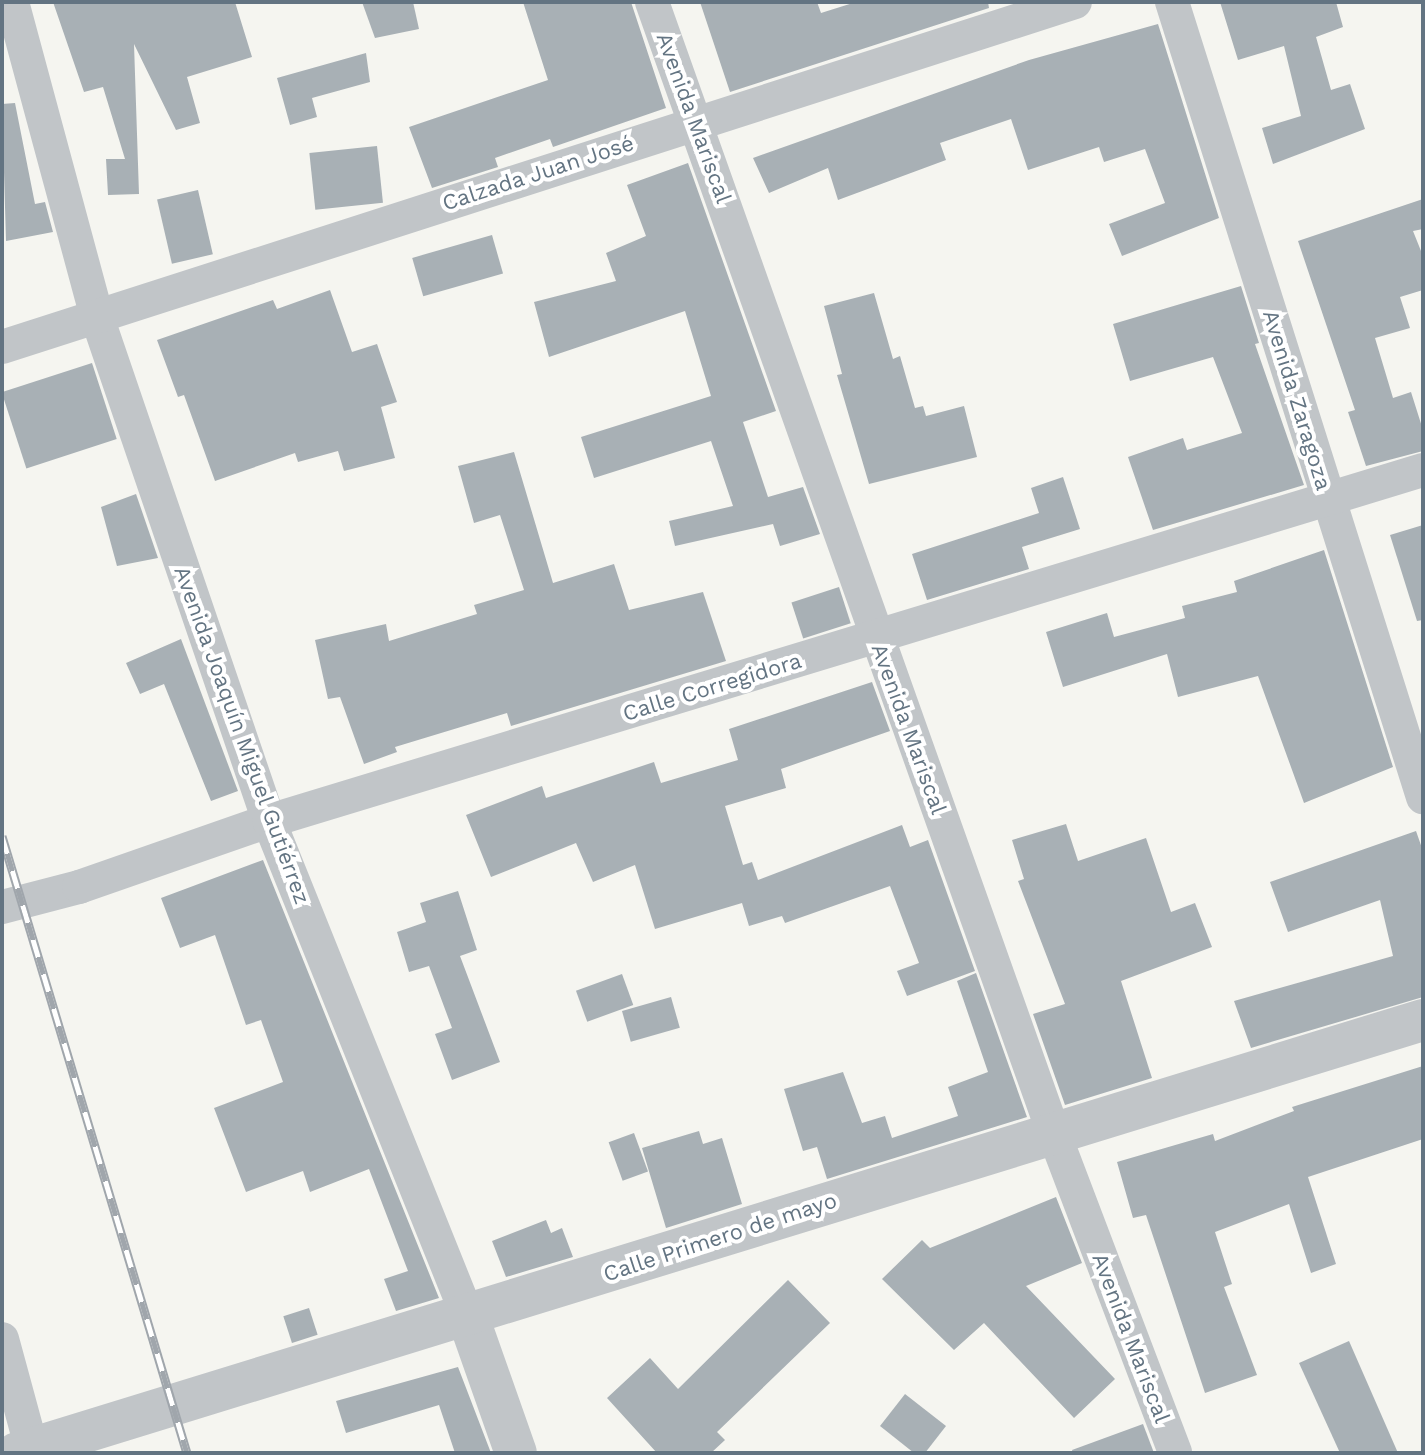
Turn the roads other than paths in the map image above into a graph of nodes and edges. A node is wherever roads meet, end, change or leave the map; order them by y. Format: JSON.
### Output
{"nodes":[{"id":1,"x":12,"y":2,"type":"edge"},
{"id":2,"x":652,"y":2,"type":"edge"},
{"id":3,"x":1075,"y":2,"type":"edge"},
{"id":4,"x":1172,"y":2,"type":"edge"},
{"id":5,"x":697,"y":122,"type":"junction"},
{"id":6,"x":97,"y":317,"type":"junction"},
{"id":7,"x":2,"y":347,"type":"edge"},
{"id":8,"x":1423,"y":470,"type":"edge"},
{"id":9,"x":1327,"y":497,"type":"junction"},
{"id":10,"x":876,"y":638,"type":"junction"},
{"id":11,"x":1423,"y":797,"type":"edge"},
{"id":12,"x":269,"y":821,"type":"junction"},
{"id":13,"x":2,"y":907,"type":"edge"},
{"id":14,"x":1423,"y":1020,"type":"edge"},
{"id":15,"x":1053,"y":1131,"type":"junction"},
{"id":16,"x":468,"y":1317,"type":"junction"},
{"id":17,"x":2,"y":1339,"type":"edge"},
{"id":18,"x":27,"y":1452,"type":"edge"},
{"id":19,"x":516,"y":1453,"type":"edge"},
{"id":20,"x":1175,"y":1453,"type":"edge"}],
"edges":[{"from":1,"to":6,"type":"street","name":"Avenida Joaquín Miguel Gutiérrez"},
{"from":2,"to":5,"type":"street","name":"Avenida Mariscal"},
{"from":3,"to":5,"type":"street","name":"Calzada Juan José"},
{"from":4,"to":9,"type":"street","name":"Avenida Zaragoza"},
{"from":5,"to":6,"type":"street","name":"Calzada Juan José"},
{"from":5,"to":10,"type":"street","name":"Avenida Mariscal"},
{"from":6,"to":7,"type":"street","name":"Calzada Juan José"},
{"from":6,"to":12,"type":"street","name":"Avenida Joaquín Miguel Gutiérrez"},
{"from":8,"to":9,"type":"street","name":"Calle Corregidora"},
{"from":9,"to":10,"type":"street","name":"Calle Corregidora"},
{"from":9,"to":11,"type":"street","name":"Avenida Zaragoza"},
{"from":10,"to":12,"type":"street","name":"Calle Corregidora"},
{"from":10,"to":15,"type":"street","name":"Avenida Mariscal"},
{"from":12,"to":13,"type":"street","name":"Calle Corregidora"},
{"from":12,"to":16,"type":"street","name":"Avenida Joaquín Miguel Gutiérrez"},
{"from":14,"to":15,"type":"street","name":"Calle Primero de mayo"},
{"from":15,"to":16,"type":"street","name":"Calle Primero de mayo"},
{"from":15,"to":20,"type":"street","name":"Avenida Mariscal"},
{"from":16,"to":18,"type":"street","name":"Calle Primero de mayo"},
{"from":16,"to":19,"type":"street","name":"Avenida Joaquín Miguel Gutiérrez"},
{"from":17,"to":18,"type":"street"}]}
